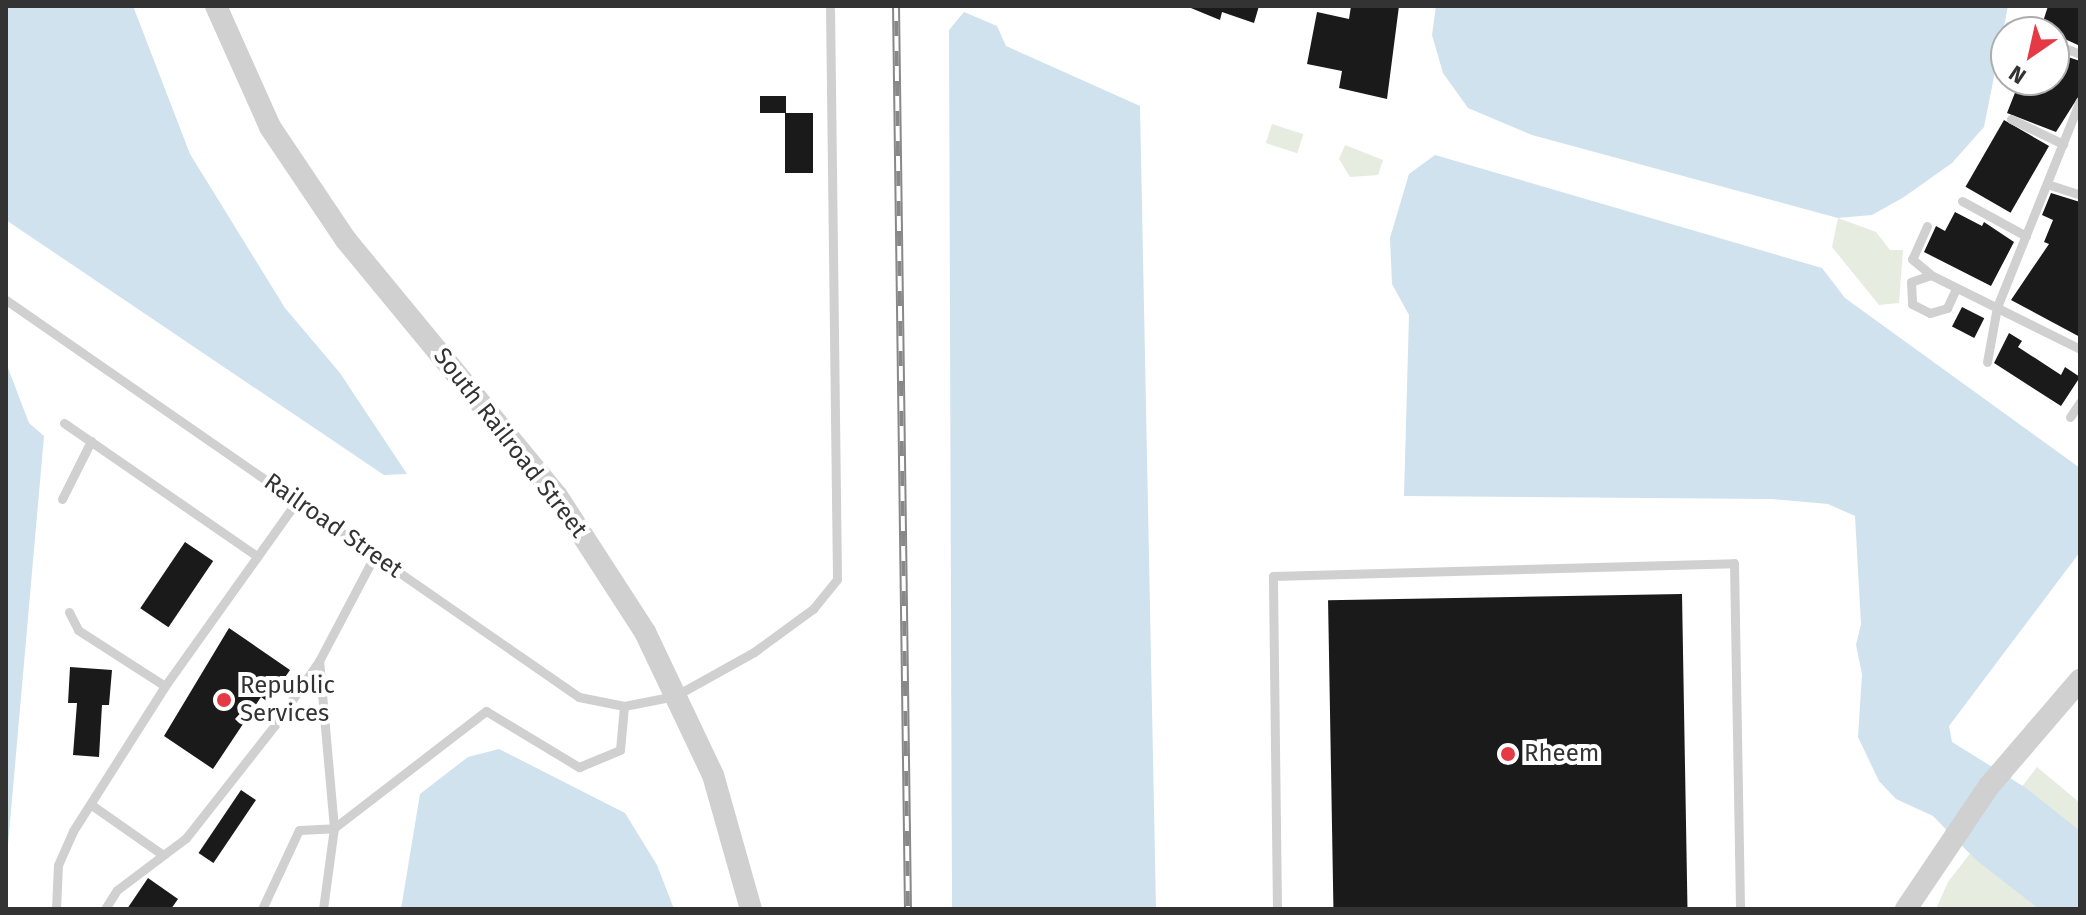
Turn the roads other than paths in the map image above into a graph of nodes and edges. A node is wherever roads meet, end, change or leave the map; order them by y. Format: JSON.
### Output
{"nodes":[{"id":1,"x":216,"y":6,"type":"edge"},
{"id":2,"x":830,"y":9,"type":"dead end"},
{"id":3,"x":2080,"y":101,"type":"edge"},
{"id":4,"x":2011,"y":119,"type":"dead end"},
{"id":5,"x":2063,"y":144,"type":"junction"},
{"id":6,"x":2047,"y":184,"type":"junction"},
{"id":7,"x":2080,"y":195,"type":"edge"},
{"id":8,"x":1962,"y":201,"type":"dead end"},
{"id":9,"x":1927,"y":226,"type":"dead end"},
{"id":10,"x":2026,"y":236,"type":"junction"},
{"id":11,"x":1931,"y":275,"type":"junction"},
{"id":12,"x":1956,"y":289,"type":"junction"},
{"id":13,"x":6,"y":300,"type":"edge"},
{"id":14,"x":1997,"y":307,"type":"junction"},
{"id":15,"x":2080,"y":349,"type":"edge"},
{"id":16,"x":1987,"y":362,"type":"dead end"},
{"id":17,"x":2080,"y":402,"type":"edge"},
{"id":18,"x":2070,"y":417,"type":"dead end"},
{"id":19,"x":64,"y":423,"type":"dead end"},
{"id":20,"x":91,"y":441,"type":"junction"},
{"id":21,"x":62,"y":499,"type":"dead end"},
{"id":22,"x":297,"y":501,"type":"junction"},
{"id":23,"x":375,"y":555,"type":"junction"},
{"id":24,"x":257,"y":556,"type":"junction"},
{"id":25,"x":69,"y":612,"type":"dead end"},
{"id":26,"x":319,"y":661,"type":"junction"},
{"id":27,"x":2080,"y":680,"type":"edge"},
{"id":28,"x":165,"y":686,"type":"junction"},
{"id":29,"x":675,"y":696,"type":"junction"},
{"id":30,"x":624,"y":706,"type":"junction"},
{"id":31,"x":93,"y":806,"type":"junction"},
{"id":32,"x":334,"y":828,"type":"junction"},
{"id":33,"x":163,"y":855,"type":"junction"},
{"id":34,"x":56,"y":909,"type":"edge"},
{"id":35,"x":105,"y":909,"type":"edge"},
{"id":36,"x":262,"y":909,"type":"edge"},
{"id":37,"x":323,"y":909,"type":"edge"},
{"id":38,"x":751,"y":909,"type":"edge"},
{"id":39,"x":1277,"y":909,"type":"edge"},
{"id":40,"x":1740,"y":909,"type":"edge"},
{"id":41,"x":1906,"y":909,"type":"edge"}],
"edges":[{"from":1,"to":29,"type":"street","name":"South Railroad Street"},
{"from":2,"to":29,"type":"lane"},
{"from":3,"to":5,"type":"lane"},
{"from":4,"to":5,"type":"lane"},
{"from":5,"to":6,"type":"lane"},
{"from":6,"to":7,"type":"lane"},
{"from":6,"to":10,"type":"lane"},
{"from":8,"to":10,"type":"lane"},
{"from":9,"to":11,"type":"lane"},
{"from":10,"to":14,"type":"lane"},
{"from":11,"to":12,"type":"lane"},
{"from":11,"to":12,"type":"lane"},
{"from":12,"to":14,"type":"lane"},
{"from":13,"to":22,"type":"lane","name":"Railroad Street"},
{"from":14,"to":15,"type":"lane"},
{"from":14,"to":16,"type":"lane"},
{"from":17,"to":18,"type":"lane"},
{"from":19,"to":20,"type":"lane"},
{"from":20,"to":21,"type":"lane"},
{"from":20,"to":24,"type":"lane"},
{"from":22,"to":23,"type":"lane","name":"Railroad Street"},
{"from":22,"to":24,"type":"lane"},
{"from":23,"to":26,"type":"lane"},
{"from":23,"to":30,"type":"lane","name":"Railroad Street"},
{"from":24,"to":28,"type":"lane"},
{"from":25,"to":28,"type":"lane"},
{"from":26,"to":32,"type":"lane"},
{"from":26,"to":33,"type":"lane"},
{"from":27,"to":41,"type":"street"},
{"from":28,"to":31,"type":"lane"},
{"from":29,"to":30,"type":"lane","name":"Railroad Street"},
{"from":29,"to":38,"type":"street","name":"South Railroad Street"},
{"from":30,"to":32,"type":"lane"},
{"from":31,"to":33,"type":"lane"},
{"from":31,"to":34,"type":"lane"},
{"from":32,"to":36,"type":"lane"},
{"from":32,"to":37,"type":"lane"},
{"from":33,"to":35,"type":"lane"},
{"from":39,"to":40,"type":"lane"}]}
